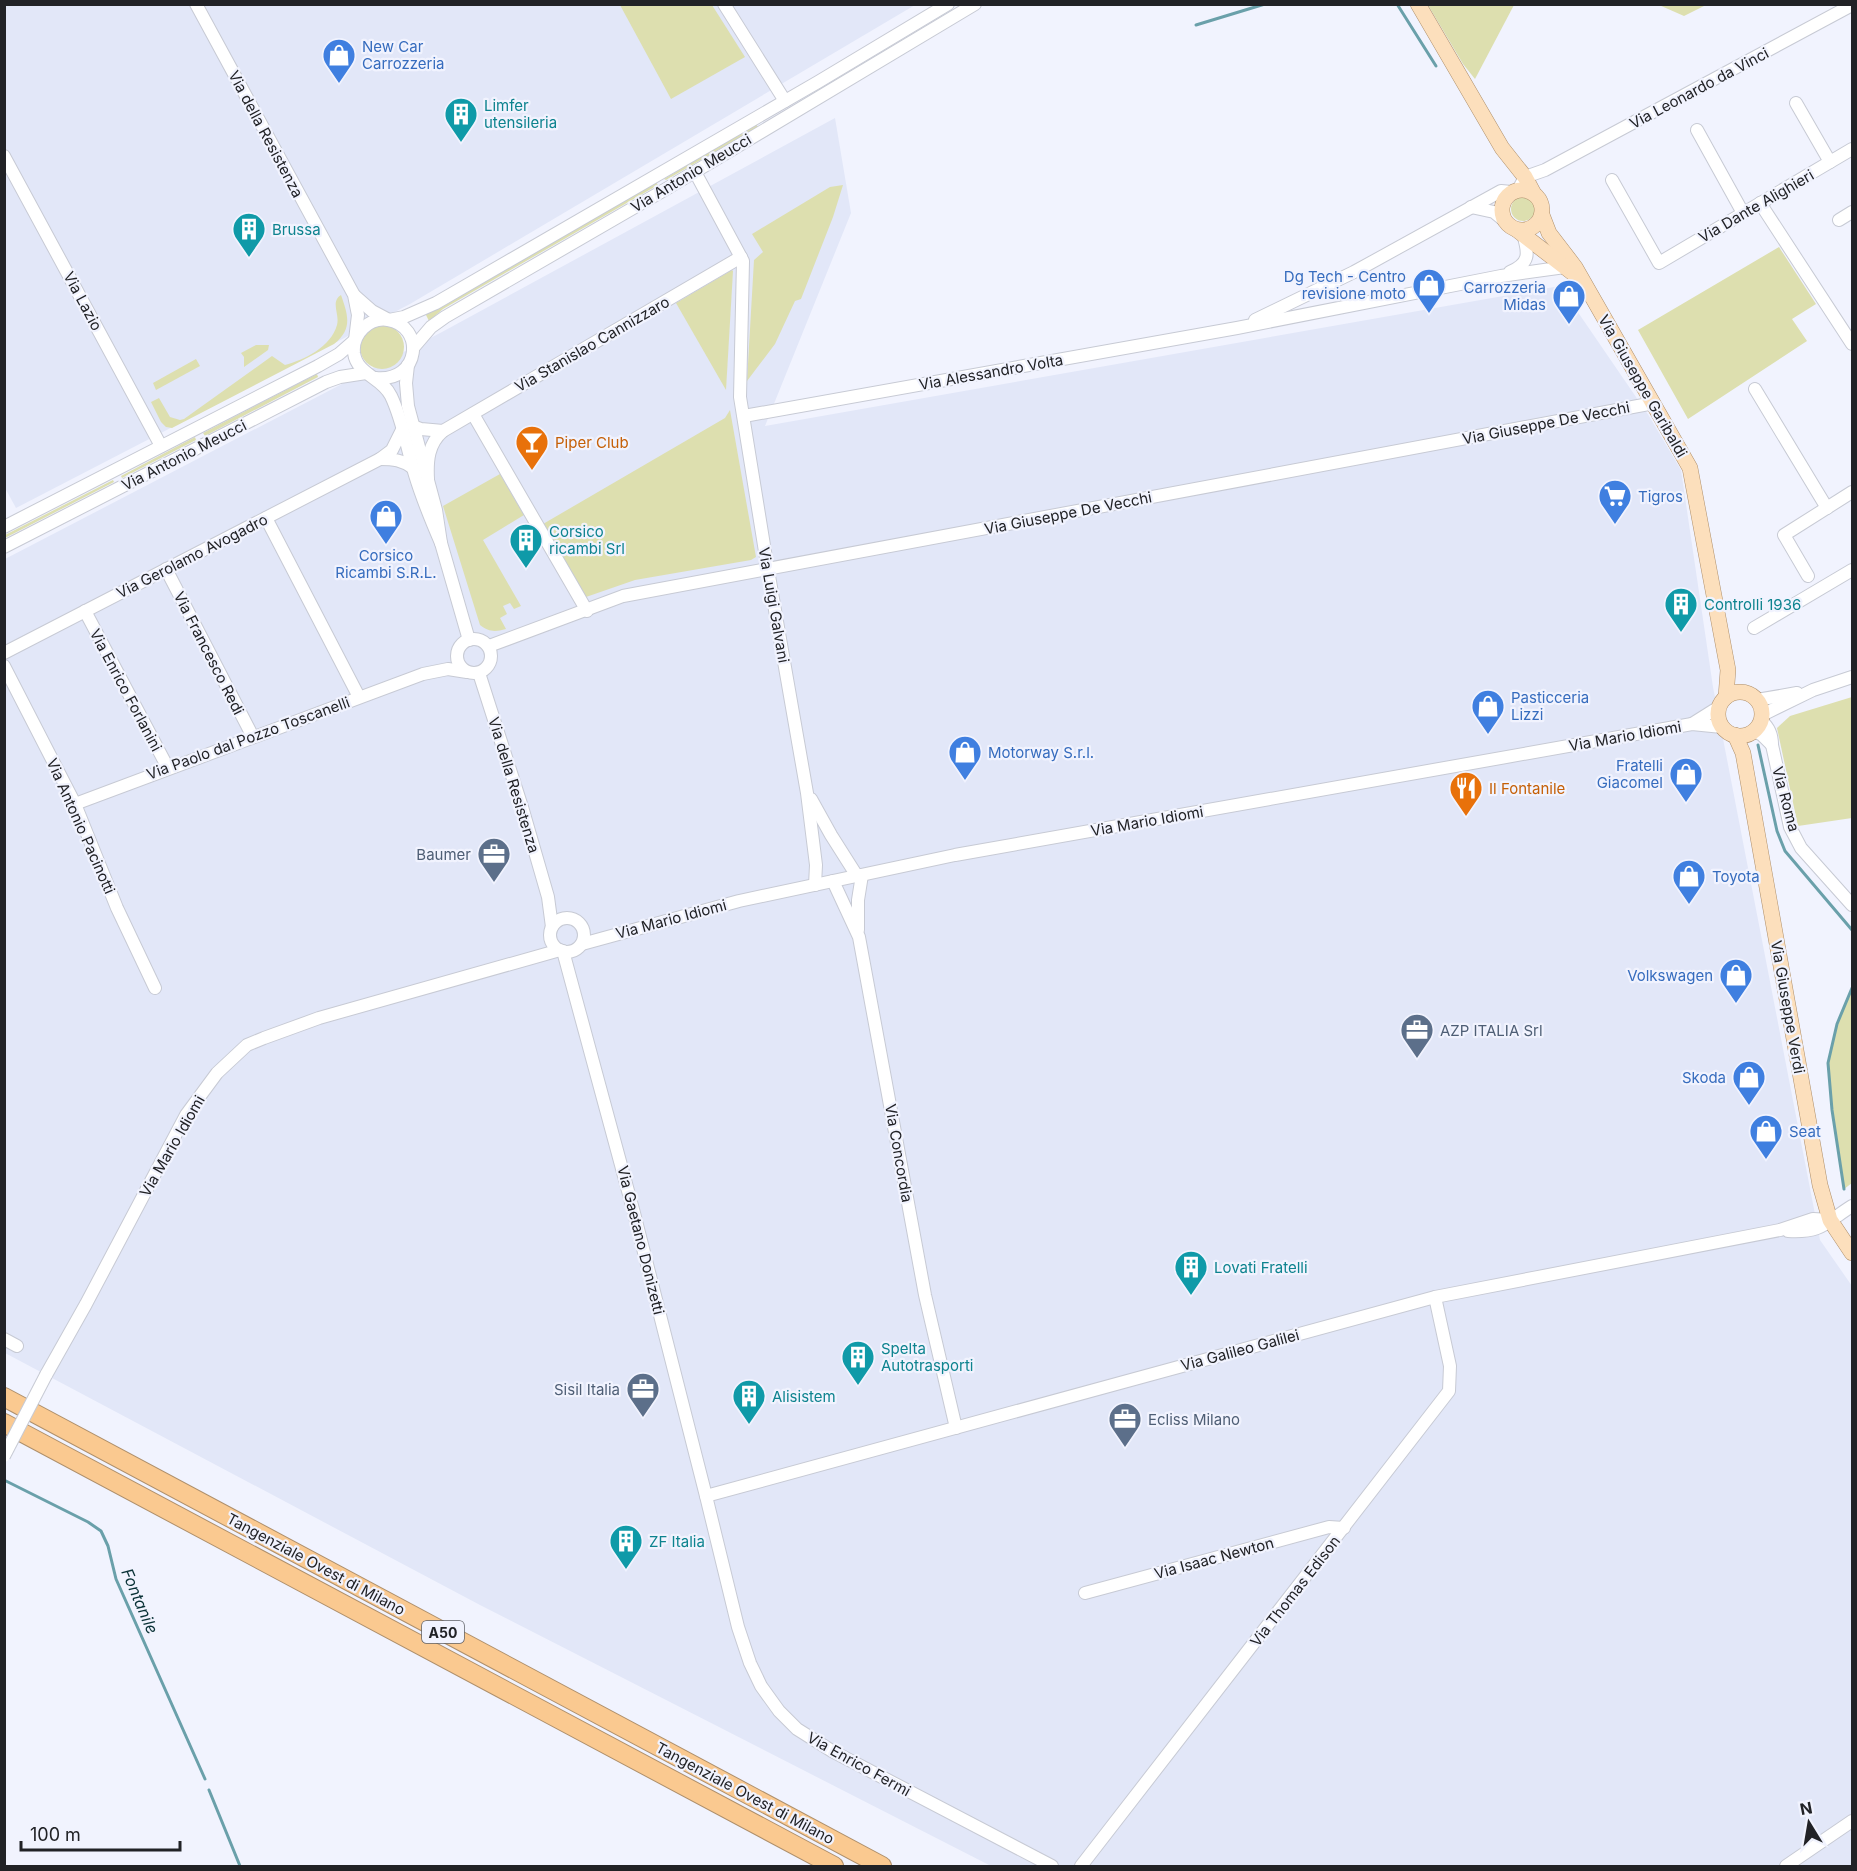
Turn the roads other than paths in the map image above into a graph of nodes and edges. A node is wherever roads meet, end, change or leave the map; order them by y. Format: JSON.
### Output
{"nodes":[{"id":1,"x":196,"y":4,"type":"edge"},
{"id":2,"x":724,"y":4,"type":"edge"},
{"id":3,"x":948,"y":4,"type":"edge"},
{"id":4,"x":975,"y":4,"type":"edge"},
{"id":5,"x":1418,"y":4,"type":"edge"},
{"id":6,"x":1852,"y":5,"type":"edge"},
{"id":7,"x":785,"y":101,"type":"junction"},
{"id":8,"x":1796,"y":103,"type":"dead end"},
{"id":9,"x":1697,"y":130,"type":"dead end"},
{"id":10,"x":1852,"y":149,"type":"edge"},
{"id":11,"x":4,"y":156,"type":"edge"},
{"id":12,"x":1830,"y":162,"type":"junction"},
{"id":13,"x":1545,"y":170,"type":"junction"},
{"id":14,"x":695,"y":172,"type":"junction"},
{"id":15,"x":1612,"y":180,"type":"dead end"},
{"id":16,"x":1522,"y":189,"type":"junction"},
{"id":17,"x":1760,"y":203,"type":"junction"},
{"id":18,"x":1470,"y":207,"type":"junction"},
{"id":19,"x":1852,"y":212,"type":"edge"},
{"id":20,"x":1743,"y":213,"type":"junction"},
{"id":21,"x":1542,"y":215,"type":"junction"},
{"id":22,"x":1839,"y":220,"type":"dead end"},
{"id":23,"x":1515,"y":228,"type":"junction"},
{"id":24,"x":741,"y":257,"type":"junction"},
{"id":25,"x":1564,"y":267,"type":"junction"},
{"id":26,"x":1501,"y":276,"type":"junction"},
{"id":27,"x":1582,"y":282,"type":"junction"},
{"id":28,"x":354,"y":296,"type":"junction"},
{"id":29,"x":389,"y":320,"type":"junction"},
{"id":30,"x":1238,"y":328,"type":"junction"},
{"id":31,"x":355,"y":340,"type":"junction"},
{"id":32,"x":1852,"y":345,"type":"edge"},
{"id":33,"x":413,"y":348,"type":"junction"},
{"id":34,"x":408,"y":365,"type":"junction"},
{"id":35,"x":371,"y":375,"type":"junction"},
{"id":36,"x":1755,"y":389,"type":"dead end"},
{"id":37,"x":1654,"y":403,"type":"junction"},
{"id":38,"x":473,"y":414,"type":"junction"},
{"id":39,"x":744,"y":416,"type":"junction"},
{"id":40,"x":408,"y":428,"type":"junction"},
{"id":41,"x":443,"y":431,"type":"junction"},
{"id":42,"x":161,"y":446,"type":"junction"},
{"id":43,"x":380,"y":459,"type":"junction"},
{"id":44,"x":413,"y":468,"type":"junction"},
{"id":45,"x":428,"y":479,"type":"junction"},
{"id":46,"x":1852,"y":492,"type":"edge"},
{"id":47,"x":1827,"y":508,"type":"junction"},
{"id":48,"x":266,"y":518,"type":"junction"},
{"id":49,"x":4,"y":527,"type":"edge"},
{"id":50,"x":441,"y":543,"type":"junction"},
{"id":51,"x":4,"y":547,"type":"edge"},
{"id":52,"x":166,"y":569,"type":"junction"},
{"id":53,"x":768,"y":570,"type":"junction"},
{"id":54,"x":1852,"y":570,"type":"edge"},
{"id":55,"x":1809,"y":576,"type":"dead end"},
{"id":56,"x":85,"y":611,"type":"junction"},
{"id":57,"x":587,"y":611,"type":"junction"},
{"id":58,"x":1754,"y":628,"type":"dead end"},
{"id":59,"x":469,"y":640,"type":"junction"},
{"id":60,"x":489,"y":646,"type":"junction"},
{"id":61,"x":459,"y":649,"type":"junction"},
{"id":62,"x":4,"y":653,"type":"edge"},
{"id":63,"x":4,"y":666,"type":"edge"},
{"id":64,"x":473,"y":672,"type":"junction"},
{"id":65,"x":423,"y":674,"type":"junction"},
{"id":66,"x":1852,"y":677,"type":"edge"},
{"id":67,"x":359,"y":697,"type":"junction"},
{"id":68,"x":1728,"y":699,"type":"junction"},
{"id":69,"x":1748,"y":723,"type":"junction"},
{"id":70,"x":1692,"y":724,"type":"junction"},
{"id":71,"x":253,"y":737,"type":"junction"},
{"id":72,"x":168,"y":768,"type":"junction"},
{"id":73,"x":807,"y":793,"type":"junction"},
{"id":74,"x":75,"y":804,"type":"junction"},
{"id":75,"x":860,"y":875,"type":"junction"},
{"id":76,"x":833,"y":881,"type":"junction"},
{"id":77,"x":815,"y":885,"type":"junction"},
{"id":78,"x":548,"y":897,"type":"junction"},
{"id":79,"x":1852,"y":905,"type":"edge"},
{"id":80,"x":569,"y":918,"type":"junction"},
{"id":81,"x":584,"y":929,"type":"junction"},
{"id":82,"x":551,"y":932,"type":"junction"},
{"id":83,"x":605,"y":937,"type":"junction"},
{"id":84,"x":858,"y":937,"type":"junction"},
{"id":85,"x":580,"y":946,"type":"junction"},
{"id":86,"x":561,"y":951,"type":"junction"},
{"id":87,"x":532,"y":957,"type":"junction"},
{"id":88,"x":573,"y":985,"type":"junction"},
{"id":89,"x":155,"y":988,"type":"dead end"},
{"id":90,"x":1852,"y":1206,"type":"edge"},
{"id":91,"x":1830,"y":1220,"type":"junction"},
{"id":92,"x":1852,"y":1253,"type":"edge"},
{"id":93,"x":1435,"y":1297,"type":"junction"},
{"id":94,"x":4,"y":1339,"type":"edge"},
{"id":95,"x":17,"y":1346,"type":"dead end"},
{"id":96,"x":4,"y":1397,"type":"edge"},
{"id":97,"x":4,"y":1423,"type":"edge"},
{"id":98,"x":956,"y":1428,"type":"junction"},
{"id":99,"x":4,"y":1456,"type":"edge"},
{"id":100,"x":706,"y":1496,"type":"junction"},
{"id":101,"x":1344,"y":1528,"type":"junction"},
{"id":102,"x":1085,"y":1593,"type":"dead end"},
{"id":103,"x":1852,"y":1821,"type":"edge"},
{"id":104,"x":834,"y":1866,"type":"edge"},
{"id":105,"x":882,"y":1866,"type":"edge"},
{"id":106,"x":1052,"y":1866,"type":"edge"},
{"id":107,"x":1081,"y":1866,"type":"edge"},
{"id":108,"x":1786,"y":1866,"type":"edge"}],
"edges":[{"from":1,"to":28,"type":"street","name":"Via della Resistenza"},
{"from":2,"to":7,"type":"street"},
{"from":3,"to":7,"type":"street","name":"Via Antonio Meucci"},
{"from":4,"to":14,"type":"street","name":"Via Antonio Meucci"},
{"from":5,"to":16,"type":"main road"},
{"from":6,"to":13,"type":"street","name":"Via Leonardo da Vinci"},
{"from":7,"to":29,"type":"street","name":"Via Antonio Meucci"},
{"from":8,"to":12,"type":"street"},
{"from":9,"to":20,"type":"street"},
{"from":10,"to":12,"type":"street","name":"Via Dante Alighieri"},
{"from":11,"to":42,"type":"street","name":"Via Lazio"},
{"from":12,"to":17,"type":"street","name":"Via Dante Alighieri"},
{"from":13,"to":16,"type":"street","name":"Via Leonardo da Vinci"},
{"from":13,"to":16,"type":"street"},
{"from":14,"to":24,"type":"street"},
{"from":14,"to":33,"type":"street","name":"Via Antonio Meucci"},
{"from":15,"to":20,"type":"street","name":"Via Dante Alighieri"},
{"from":16,"to":18,"type":"street","name":"Via Alessandro Volta"},
{"from":16,"to":21,"type":"main road"},
{"from":16,"to":23,"type":"main road"},
{"from":17,"to":20,"type":"street","name":"Via Dante Alighieri"},
{"from":17,"to":32,"type":"street"},
{"from":18,"to":23,"type":"street"},
{"from":18,"to":30,"type":"street","name":"Via Alessandro Volta"},
{"from":19,"to":22,"type":"street"},
{"from":21,"to":23,"type":"main road"},
{"from":21,"to":27,"type":"main road","name":"Via Giuseppe Garibaldi"},
{"from":23,"to":25,"type":"main road","name":"Via Giuseppe Garibaldi"},
{"from":23,"to":26,"type":"street","name":"Via Alessandro Volta"},
{"from":24,"to":38,"type":"street","name":"Via Stanislao Cannizzaro"},
{"from":24,"to":39,"type":"street","name":"Via Luigi Galvani"},
{"from":25,"to":26,"type":"street","name":"Via Alessandro Volta"},
{"from":25,"to":27,"type":"main road","name":"Via Giuseppe Garibaldi"},
{"from":26,"to":30,"type":"street","name":"Via Alessandro Volta"},
{"from":27,"to":37,"type":"main road","name":"Via Giuseppe Garibaldi"},
{"from":28,"to":29,"type":"street","name":"Via della Resistenza"},
{"from":28,"to":31,"type":"street","name":"Via della Resistenza"},
{"from":29,"to":31,"type":"street"},
{"from":29,"to":33,"type":"street"},
{"from":30,"to":39,"type":"street","name":"Via Alessandro Volta"},
{"from":31,"to":35,"type":"street"},
{"from":31,"to":42,"type":"street","name":"Via Antonio Meucci"},
{"from":33,"to":34,"type":"street"},
{"from":34,"to":35,"type":"street"},
{"from":34,"to":40,"type":"street"},
{"from":35,"to":40,"type":"street"},
{"from":35,"to":51,"type":"street","name":"Via Antonio Meucci"},
{"from":36,"to":47,"type":"street"},
{"from":37,"to":53,"type":"street","name":"Via Giuseppe De Vecchi"},
{"from":37,"to":68,"type":"main road","name":"Via Giuseppe Garibaldi"},
{"from":38,"to":41,"type":"street","name":"Via Stanislao Cannizzaro"},
{"from":38,"to":57,"type":"street"},
{"from":39,"to":53,"type":"street","name":"Via Luigi Galvani"},
{"from":40,"to":41,"type":"street"},
{"from":40,"to":43,"type":"street","name":"Via Gerolamo Avogadro"},
{"from":40,"to":44,"type":"street"},
{"from":40,"to":45,"type":"street"},
{"from":41,"to":45,"type":"street"},
{"from":42,"to":49,"type":"street","name":"Via Antonio Meucci"},
{"from":43,"to":44,"type":"street"},
{"from":43,"to":48,"type":"street","name":"Via Gerolamo Avogadro"},
{"from":44,"to":50,"type":"street"},
{"from":45,"to":50,"type":"street"},
{"from":46,"to":47,"type":"street"},
{"from":47,"to":55,"type":"street"},
{"from":48,"to":52,"type":"street","name":"Via Gerolamo Avogadro"},
{"from":48,"to":67,"type":"street"},
{"from":50,"to":59,"type":"street"},
{"from":52,"to":56,"type":"street","name":"Via Gerolamo Avogadro"},
{"from":52,"to":71,"type":"street","name":"Via Francesco Redi"},
{"from":53,"to":57,"type":"street","name":"Via Giuseppe De Vecchi"},
{"from":53,"to":73,"type":"street","name":"Via Luigi Galvani"},
{"from":54,"to":58,"type":"street"},
{"from":56,"to":62,"type":"street","name":"Via Gerolamo Avogadro"},
{"from":56,"to":72,"type":"street","name":"Via Enrico Forlanini"},
{"from":57,"to":60,"type":"street","name":"Via Giuseppe De Vecchi"},
{"from":59,"to":60,"type":"street"},
{"from":59,"to":61,"type":"street"},
{"from":60,"to":64,"type":"street"},
{"from":61,"to":64,"type":"street"},
{"from":61,"to":65,"type":"street","name":"Via Paolo dal Pozzo Toscanelli"},
{"from":63,"to":74,"type":"street","name":"Via Antonio Pacinotti"},
{"from":64,"to":65,"type":"street","name":"Via Paolo dal Pozzo Toscanelli"},
{"from":64,"to":78,"type":"street","name":"Via della Resistenza"},
{"from":65,"to":67,"type":"street","name":"Via Paolo dal Pozzo Toscanelli"},
{"from":66,"to":69,"type":"street","name":"Via Mario Idiomi"},
{"from":67,"to":71,"type":"street","name":"Via Paolo dal Pozzo Toscanelli"},
{"from":68,"to":69,"type":"main road"},
{"from":68,"to":69,"type":"main road","name":"Via Giuseppe Garibaldi"},
{"from":68,"to":70,"type":"street","name":"Via Mario Idiomi"},
{"from":69,"to":70,"type":"street","name":"Via Mario Idiomi"},
{"from":69,"to":79,"type":"street","name":"Via Roma"},
{"from":69,"to":91,"type":"main road","name":"Via Giuseppe Verdi"},
{"from":70,"to":75,"type":"street","name":"Via Mario Idiomi"},
{"from":71,"to":72,"type":"street","name":"Via Paolo dal Pozzo Toscanelli"},
{"from":72,"to":74,"type":"street","name":"Via Paolo dal Pozzo Toscanelli"},
{"from":73,"to":75,"type":"street","name":"Via Luigi Galvani"},
{"from":73,"to":77,"type":"street","name":"Via Luigi Galvani"},
{"from":74,"to":89,"type":"street","name":"Via Antonio Pacinotti"},
{"from":75,"to":76,"type":"street","name":"Via Mario Idiomi"},
{"from":75,"to":84,"type":"street"},
{"from":76,"to":77,"type":"street","name":"Via Mario Idiomi"},
{"from":76,"to":84,"type":"street","name":"Via Concordia"},
{"from":77,"to":83,"type":"street","name":"Via Mario Idiomi"},
{"from":78,"to":80,"type":"street","name":"Via della Resistenza"},
{"from":78,"to":82,"type":"street","name":"Via della Resistenza"},
{"from":80,"to":81,"type":"street"},
{"from":80,"to":82,"type":"street"},
{"from":81,"to":83,"type":"street","name":"Via Mario Idiomi"},
{"from":81,"to":85,"type":"street"},
{"from":82,"to":86,"type":"street"},
{"from":82,"to":87,"type":"street"},
{"from":83,"to":85,"type":"street","name":"Via Mario Idiomi"},
{"from":84,"to":98,"type":"street","name":"Via Concordia"},
{"from":85,"to":86,"type":"street"},
{"from":85,"to":88,"type":"street","name":"Via Gaetano Donizetti"},
{"from":86,"to":87,"type":"street","name":"Via Mario Idiomi"},
{"from":86,"to":88,"type":"street","name":"Via Gaetano Donizetti"},
{"from":87,"to":99,"type":"street","name":"Via Mario Idiomi","bridge":true},
{"from":88,"to":100,"type":"street","name":"Via Gaetano Donizetti"},
{"from":90,"to":91,"type":"street","name":"Via Galileo Galilei"},
{"from":91,"to":92,"type":"main road","name":"Via Giuseppe Verdi"},
{"from":91,"to":93,"type":"street","name":"Via Galileo Galilei"},
{"from":93,"to":98,"type":"street","name":"Via Galileo Galilei"},
{"from":93,"to":101,"type":"street","name":"Via Thomas Edison"},
{"from":94,"to":95,"type":"street"},
{"from":96,"to":105,"type":"highway","name":"Tangenziale Ovest di Milano","number":"A50"},
{"from":97,"to":104,"type":"highway","name":"Tangenziale Ovest di Milano","number":"A50"},
{"from":98,"to":100,"type":"street","name":"Via Galileo Galilei"},
{"from":100,"to":106,"type":"street","name":"Via Enrico Fermi"},
{"from":101,"to":102,"type":"street","name":"Via Isaac Newton"},
{"from":101,"to":107,"type":"street","name":"Via Thomas Edison"},
{"from":103,"to":108,"type":"street"}]}
